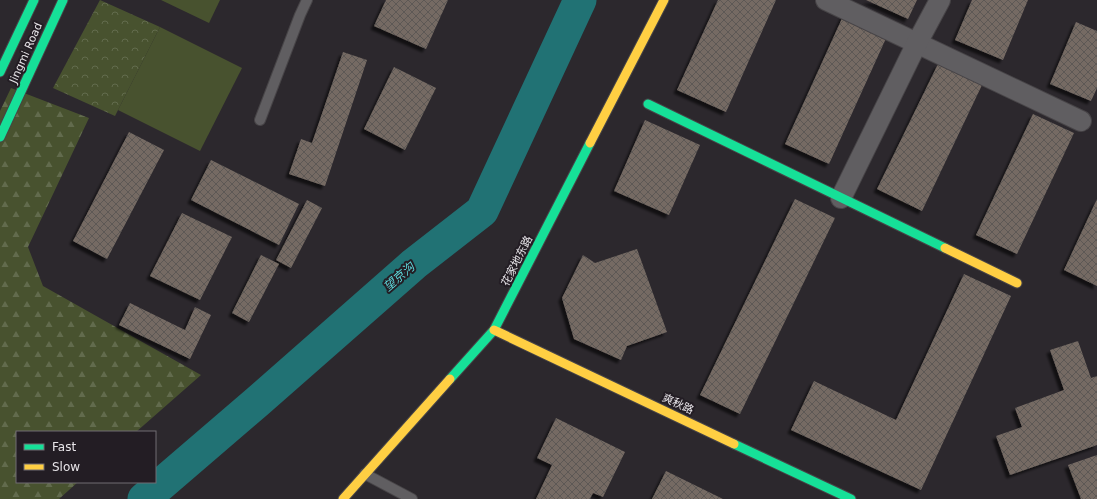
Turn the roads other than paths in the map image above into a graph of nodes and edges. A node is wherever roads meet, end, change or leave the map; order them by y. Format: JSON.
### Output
{"nodes":[{"id":1,"x":34,"y":0,"type":"edge"},
{"id":2,"x":63,"y":0,"type":"edge"},
{"id":3,"x":307,"y":0,"type":"edge"},
{"id":4,"x":664,"y":0,"type":"edge"},
{"id":5,"x":826,"y":0,"type":"edge"},
{"id":6,"x":940,"y":0,"type":"edge"},
{"id":7,"x":916,"y":43,"type":"junction"},
{"id":8,"x":0,"y":72,"type":"edge"},
{"id":9,"x":648,"y":104,"type":"dead end"},
{"id":10,"x":260,"y":120,"type":"dead end"},
{"id":11,"x":1081,"y":121,"type":"dead end"},
{"id":12,"x":0,"y":137,"type":"edge"},
{"id":13,"x":841,"y":198,"type":"junction"},
{"id":14,"x":1017,"y":283,"type":"dead end"},
{"id":15,"x":494,"y":330,"type":"junction"},
{"id":16,"x":365,"y":474,"type":"junction"},
{"id":17,"x":343,"y":499,"type":"edge"},
{"id":18,"x":412,"y":499,"type":"edge"},
{"id":19,"x":851,"y":499,"type":"edge"}],
"edges":[{"from":1,"to":8,"type":"main road"},
{"from":2,"to":12,"type":"main road","name":"Jingmi Road"},
{"from":3,"to":10,"type":"lane"},
{"from":4,"to":15,"type":"main road","name":"花家地东路"},
{"from":5,"to":7,"type":"street"},
{"from":6,"to":7,"type":"street"},
{"from":7,"to":11,"type":"street"},
{"from":7,"to":13,"type":"street"},
{"from":9,"to":13,"type":"main road"},
{"from":13,"to":14,"type":"main road"},
{"from":15,"to":16,"type":"main road","name":"花家地东路"},
{"from":15,"to":19,"type":"main road","name":"爽秋路"},
{"from":16,"to":17,"type":"main road","name":"花家地东路"},
{"from":16,"to":18,"type":"lane"}]}
